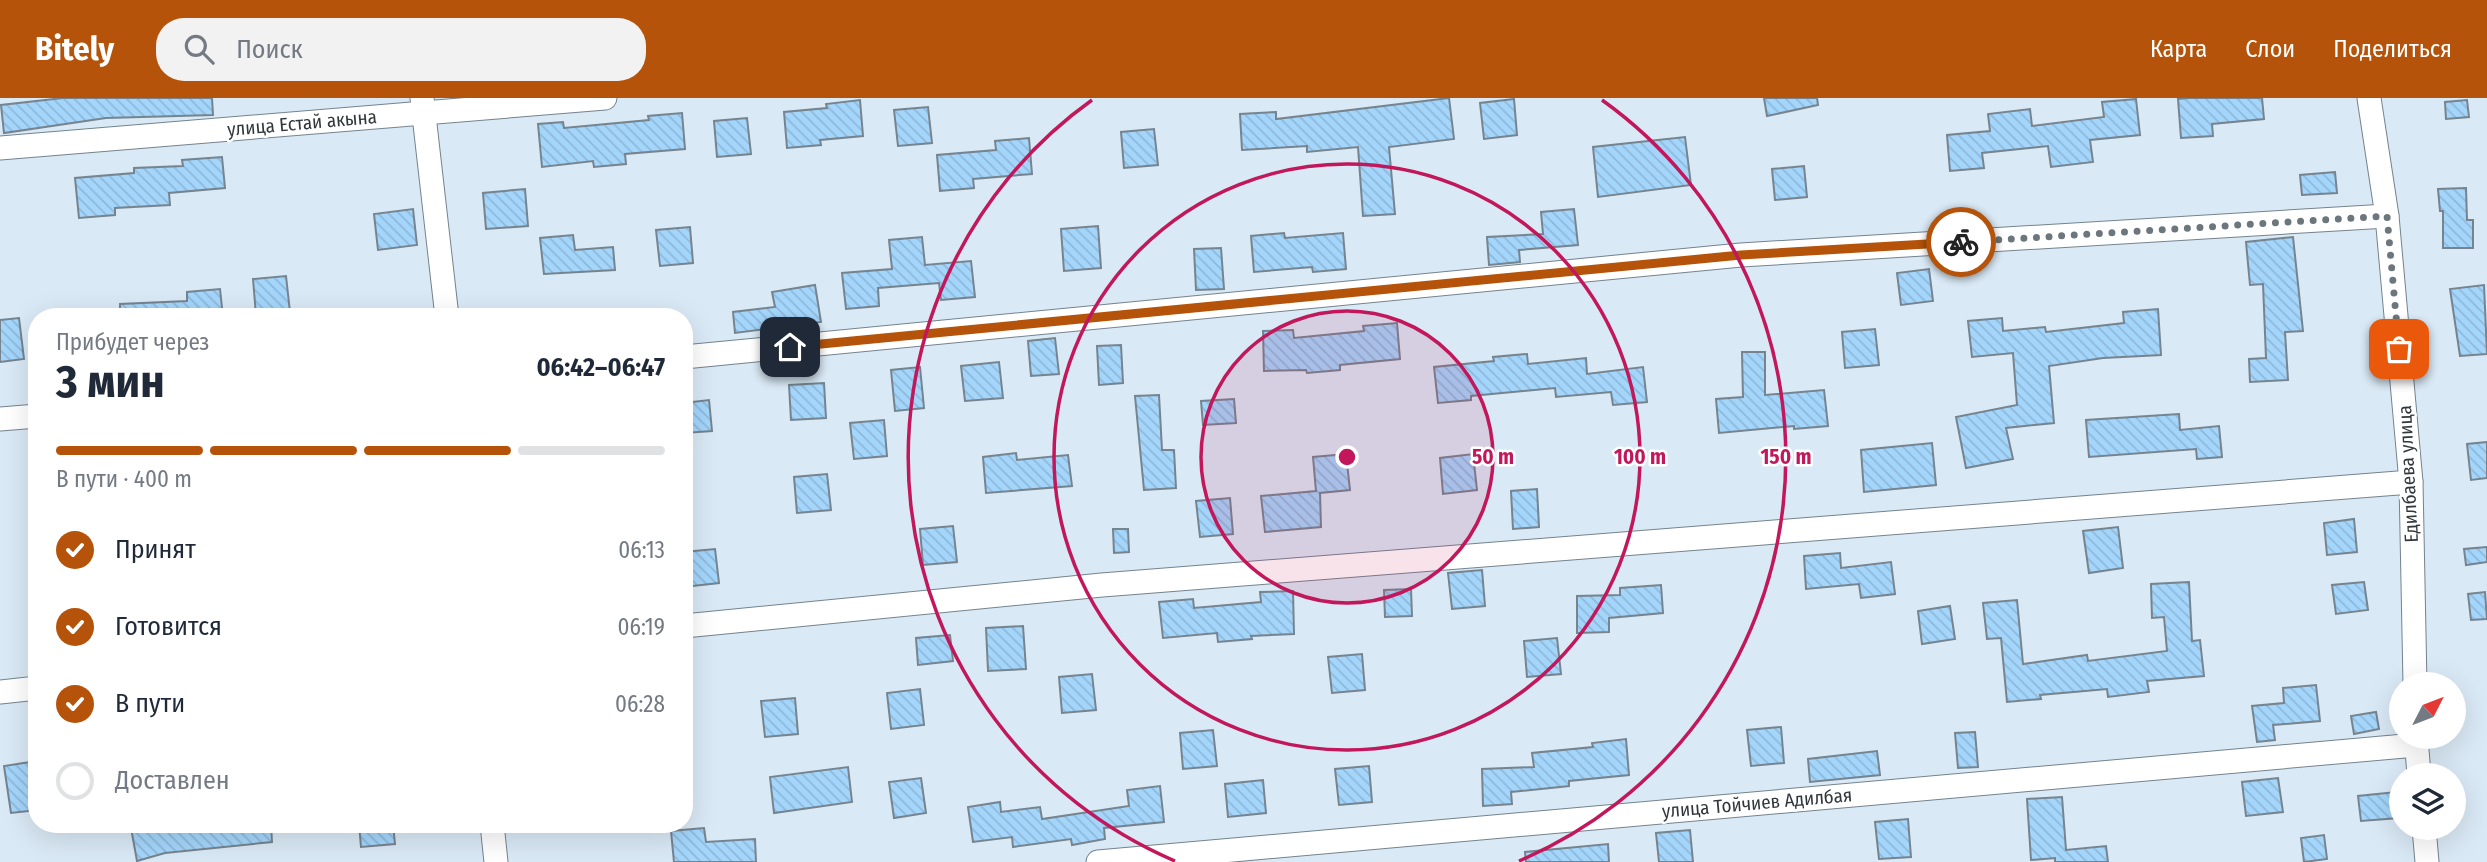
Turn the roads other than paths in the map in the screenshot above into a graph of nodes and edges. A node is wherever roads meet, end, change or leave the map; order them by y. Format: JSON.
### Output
{"nodes":[{"id":1,"x":605,"y":98,"type":"edge"},
{"id":2,"x":2369,"y":98,"type":"edge"},
{"id":3,"x":423,"y":105,"type":"edge"},
{"id":4,"x":0,"y":148,"type":"edge"},
{"id":5,"x":2387,"y":216,"type":"junction"},
{"id":6,"x":446,"y":308,"type":"edge"},
{"id":7,"x":693,"y":356,"type":"edge"},
{"id":8,"x":28,"y":417,"type":"edge"},
{"id":9,"x":0,"y":419,"type":"edge"},
{"id":10,"x":2411,"y":482,"type":"junction"},
{"id":11,"x":693,"y":625,"type":"edge"},
{"id":12,"x":2415,"y":672,"type":"edge"},
{"id":13,"x":28,"y":689,"type":"edge"},
{"id":14,"x":0,"y":692,"type":"edge"},
{"id":15,"x":2389,"y":743,"type":"edge"},
{"id":16,"x":493,"y":833,"type":"edge"},
{"id":17,"x":2425,"y":840,"type":"edge"},
{"id":18,"x":496,"y":862,"type":"edge"},
{"id":19,"x":1098,"y":862,"type":"edge"},
{"id":20,"x":2427,"y":862,"type":"edge"}],
"edges":[{"from":1,"to":3,"type":"street","name":"улица Естай акына"},
{"from":2,"to":5,"type":"street","name":"Едилбаева улица"},
{"from":3,"to":4,"type":"street","name":"улица Естай акына"},
{"from":3,"to":6,"type":"street"},
{"from":5,"to":7,"type":"street"},
{"from":5,"to":10,"type":"street","name":"Едилбаева улица"},
{"from":8,"to":9,"type":"street"},
{"from":10,"to":11,"type":"street"},
{"from":10,"to":12,"type":"street","name":"Едилбаева улица"},
{"from":13,"to":14,"type":"street"},
{"from":15,"to":19,"type":"street","name":"улица Тойчиев Адилбая"},
{"from":16,"to":18,"type":"street"},
{"from":17,"to":20,"type":"street"}]}
